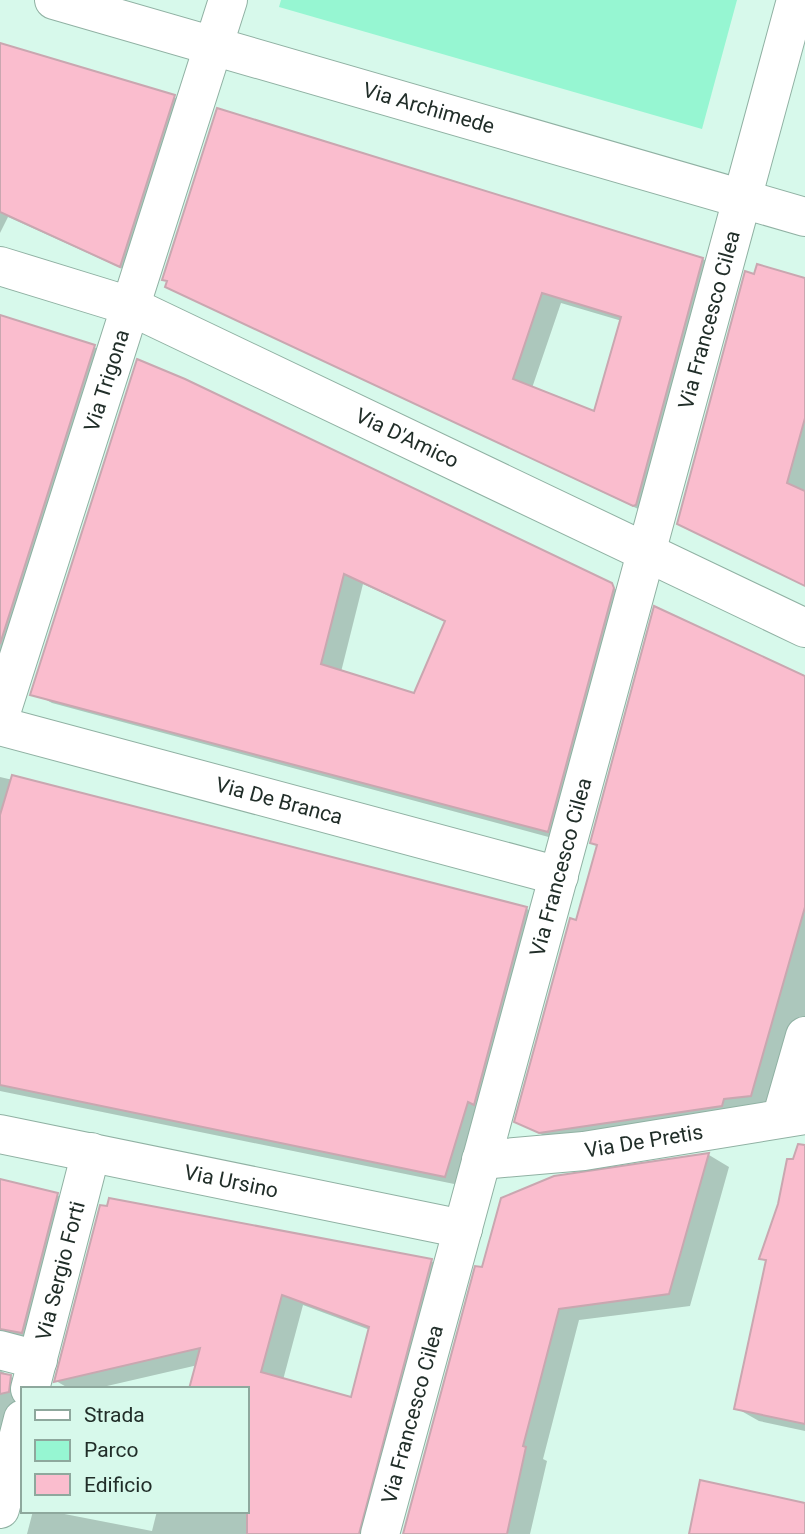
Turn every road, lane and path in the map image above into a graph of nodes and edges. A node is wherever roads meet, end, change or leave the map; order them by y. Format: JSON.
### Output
{"nodes":[{"id":1,"x":54,"y":0,"type":"edge"},
{"id":2,"x":228,"y":0,"type":"edge"},
{"id":3,"x":796,"y":0,"type":"edge"},
{"id":4,"x":213,"y":46,"type":"junction"},
{"id":5,"x":744,"y":200,"type":"junction"},
{"id":6,"x":805,"y":218,"type":"edge"},
{"id":7,"x":0,"y":266,"type":"edge"},
{"id":8,"x":130,"y":306,"type":"junction"},
{"id":9,"x":647,"y":553,"type":"junction"},
{"id":10,"x":805,"y":628,"type":"edge"},
{"id":11,"x":0,"y":716,"type":"edge"},
{"id":12,"x":0,"y":726,"type":"edge"},
{"id":13,"x":559,"y":876,"type":"junction"},
{"id":14,"x":805,"y":1035,"type":"edge"},
{"id":15,"x":794,"y":1115,"type":"edge"},
{"id":16,"x":0,"y":1133,"type":"edge"},
{"id":17,"x":91,"y":1152,"type":"junction"},
{"id":18,"x":481,"y":1160,"type":"junction"},
{"id":19,"x":463,"y":1229,"type":"junction"},
{"id":20,"x":0,"y":1350,"type":"edge"},
{"id":21,"x":34,"y":1375,"type":"edge"},
{"id":22,"x":21,"y":1427,"type":"edge"},
{"id":23,"x":0,"y":1508,"type":"edge"},
{"id":24,"x":380,"y":1534,"type":"edge"}],
"edges":[{"from":1,"to":4,"type":"street","name":"Via Archimede"},
{"from":2,"to":4,"type":"street","name":"Via Trigona"},
{"from":3,"to":5,"type":"street","name":"Via Francesco Cilea"},
{"from":4,"to":5,"type":"street","name":"Via Archimede"},
{"from":4,"to":8,"type":"street","name":"Via Trigona"},
{"from":5,"to":6,"type":"street","name":"Via Archimede"},
{"from":5,"to":9,"type":"street","name":"Via Francesco Cilea"},
{"from":7,"to":8,"type":"street","name":"Via D'Amico"},
{"from":8,"to":9,"type":"street","name":"Via D'Amico"},
{"from":8,"to":11,"type":"street","name":"Via Trigona"},
{"from":9,"to":10,"type":"street","name":"Via D'Amico"},
{"from":9,"to":13,"type":"street","name":"Via Francesco Cilea"},
{"from":12,"to":13,"type":"street","name":"Via De Branca"},
{"from":13,"to":18,"type":"street","name":"Via Francesco Cilea"},
{"from":14,"to":15,"type":"street"},
{"from":15,"to":18,"type":"street","name":"Via De Pretis"},
{"from":16,"to":17,"type":"street","name":"Via Ursino"},
{"from":17,"to":19,"type":"street","name":"Via Ursino"},
{"from":17,"to":21,"type":"street","name":"Via Sergio Forti"},
{"from":18,"to":19,"type":"street","name":"Via Francesco Cilea"},
{"from":19,"to":24,"type":"street","name":"Via Francesco Cilea"},
{"from":20,"to":21,"type":"street"},
{"from":22,"to":23,"type":"street"}]}
